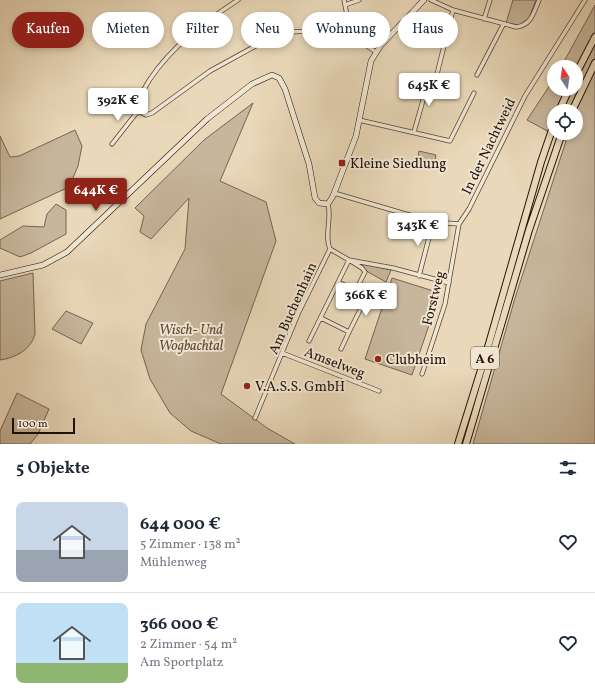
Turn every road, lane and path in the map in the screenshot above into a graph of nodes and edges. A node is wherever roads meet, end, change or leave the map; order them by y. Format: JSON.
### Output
{"nodes":[{"id":1,"x":238,"y":0,"type":"edge"},
{"id":2,"x":344,"y":0,"type":"edge"},
{"id":3,"x":359,"y":0,"type":"edge"},
{"id":4,"x":424,"y":0,"type":"edge"},
{"id":5,"x":431,"y":0,"type":"edge"},
{"id":6,"x":490,"y":0,"type":"edge"},
{"id":7,"x":539,"y":0,"type":"edge"},
{"id":8,"x":585,"y":0,"type":"edge"},
{"id":9,"x":345,"y":5,"type":"junction"},
{"id":10,"x":453,"y":10,"type":"junction"},
{"id":11,"x":346,"y":12,"type":"edge"},
{"id":12,"x":484,"y":19,"type":"junction"},
{"id":13,"x":504,"y":25,"type":"junction"},
{"id":14,"x":302,"y":31,"type":"edge"},
{"id":15,"x":595,"y":37,"type":"edge"},
{"id":16,"x":370,"y":48,"type":"edge"},
{"id":17,"x":376,"y":52,"type":"junction"},
{"id":18,"x":583,"y":60,"type":"edge"},
{"id":19,"x":595,"y":63,"type":"edge"},
{"id":20,"x":477,"y":75,"type":"dead end"},
{"id":21,"x":436,"y":78,"type":"dead end"},
{"id":22,"x":429,"y":79,"type":"dead end"},
{"id":23,"x":474,"y":94,"type":"dead end"},
{"id":24,"x":575,"y":104,"type":"edge"},
{"id":25,"x":138,"y":111,"type":"junction"},
{"id":26,"x":359,"y":120,"type":"junction"},
{"id":27,"x":414,"y":132,"type":"junction"},
{"id":28,"x":549,"y":140,"type":"edge"},
{"id":29,"x":560,"y":140,"type":"edge"},
{"id":30,"x":112,"y":144,"type":"dead end"},
{"id":31,"x":334,"y":193,"type":"junction"},
{"id":32,"x":328,"y":204,"type":"junction"},
{"id":33,"x":433,"y":222,"type":"junction"},
{"id":34,"x":459,"y":224,"type":"junction"},
{"id":35,"x":330,"y":249,"type":"junction"},
{"id":36,"x":349,"y":260,"type":"junction"},
{"id":37,"x":0,"y":275,"type":"edge"},
{"id":38,"x":419,"y":276,"type":"junction"},
{"id":39,"x":338,"y":282,"type":"junction"},
{"id":40,"x":449,"y":284,"type":"junction"},
{"id":41,"x":356,"y":290,"type":"junction"},
{"id":42,"x":321,"y":318,"type":"junction"},
{"id":43,"x":349,"y":332,"type":"junction"},
{"id":44,"x":309,"y":341,"type":"dead end"},
{"id":45,"x":341,"y":349,"type":"dead end"},
{"id":46,"x":282,"y":353,"type":"junction"},
{"id":47,"x":422,"y":374,"type":"dead end"},
{"id":48,"x":379,"y":391,"type":"dead end"},
{"id":49,"x":255,"y":418,"type":"dead end"},
{"id":50,"x":458,"y":444,"type":"edge"},
{"id":51,"x":466,"y":444,"type":"edge"}],
"edges":[{"from":1,"to":25,"type":"street"},
{"from":2,"to":9,"type":"street"},
{"from":3,"to":9,"type":"street"},
{"from":4,"to":17,"type":"street"},
{"from":5,"to":10,"type":"street"},
{"from":6,"to":12,"type":"street"},
{"from":7,"to":13,"type":"street"},
{"from":8,"to":34,"type":"street","name":"In der Nachtweid"},
{"from":9,"to":11,"type":"street"},
{"from":10,"to":12,"type":"street"},
{"from":10,"to":21,"type":"street"},
{"from":12,"to":13,"type":"street"},
{"from":13,"to":20,"type":"street"},
{"from":14,"to":25,"type":"street"},
{"from":15,"to":18,"type":"highway"},
{"from":16,"to":17,"type":"street"},
{"from":17,"to":26,"type":"street"},
{"from":19,"to":24,"type":"highway"},
{"from":22,"to":27,"type":"street"},
{"from":23,"to":27,"type":"street"},
{"from":25,"to":30,"type":"street"},
{"from":26,"to":27,"type":"street"},
{"from":26,"to":31,"type":"street"},
{"from":28,"to":50,"type":"highway","number":"A 6"},
{"from":29,"to":51,"type":"highway","number":"A 6"},
{"from":31,"to":32,"type":"street"},
{"from":31,"to":33,"type":"street"},
{"from":32,"to":35,"type":"street","name":"Am Buchenhain"},
{"from":32,"to":37,"type":"street"},
{"from":33,"to":34,"type":"street"},
{"from":33,"to":38,"type":"street"},
{"from":34,"to":40,"type":"street","name":"Forstweg"},
{"from":35,"to":36,"type":"street"},
{"from":35,"to":46,"type":"street","name":"Am Buchenhain"},
{"from":36,"to":38,"type":"street"},
{"from":36,"to":39,"type":"street"},
{"from":36,"to":41,"type":"street"},
{"from":38,"to":40,"type":"street"},
{"from":39,"to":41,"type":"street"},
{"from":39,"to":42,"type":"street"},
{"from":40,"to":47,"type":"street","name":"Forstweg"},
{"from":41,"to":43,"type":"street"},
{"from":42,"to":43,"type":"street"},
{"from":42,"to":44,"type":"street"},
{"from":43,"to":45,"type":"street"},
{"from":46,"to":48,"type":"street","name":"Amselweg"},
{"from":46,"to":49,"type":"street","name":"Am Buchenhain"}]}
